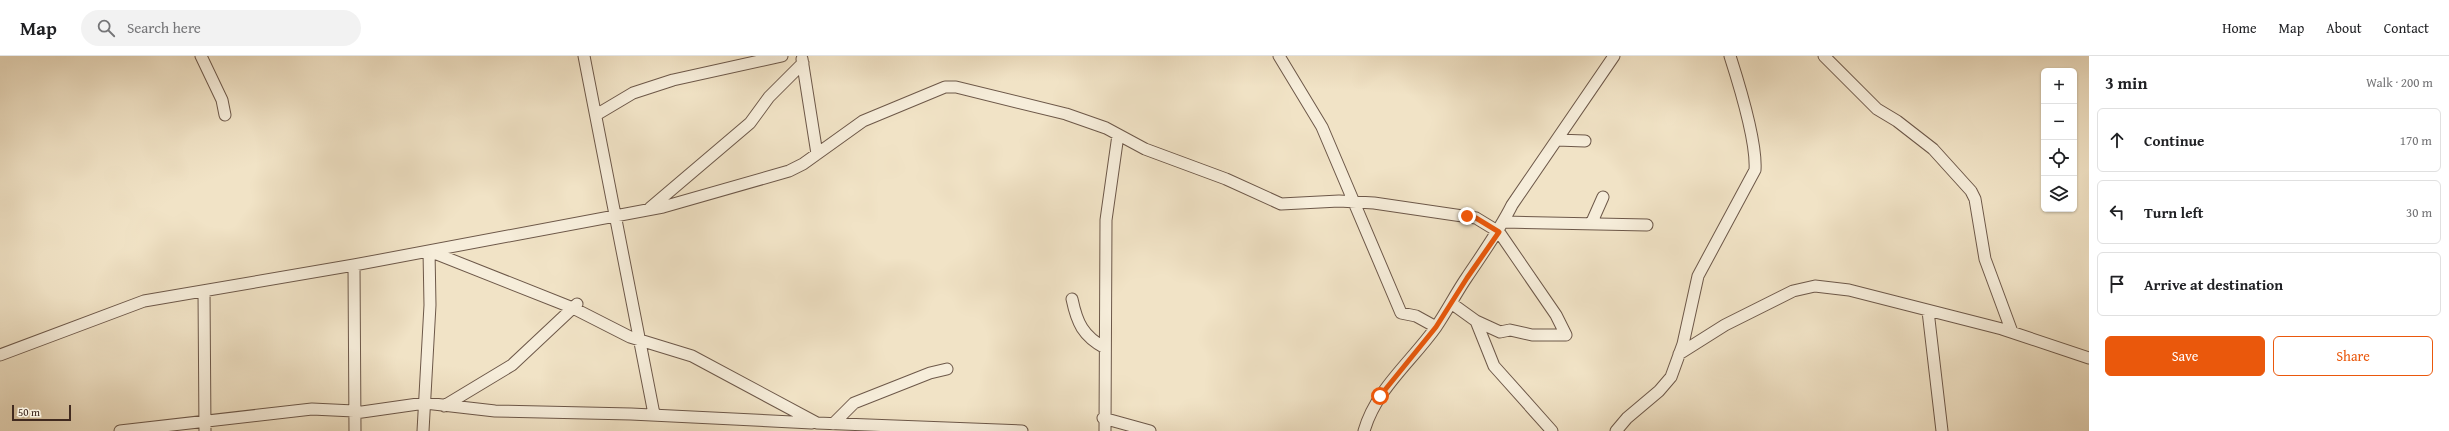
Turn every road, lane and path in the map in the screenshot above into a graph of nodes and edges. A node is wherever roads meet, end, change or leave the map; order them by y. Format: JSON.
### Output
{"nodes":[{"id":1,"x":201,"y":56,"type":"edge"},
{"id":2,"x":584,"y":56,"type":"edge"},
{"id":3,"x":782,"y":56,"type":"edge"},
{"id":4,"x":1279,"y":56,"type":"edge"},
{"id":5,"x":1730,"y":56,"type":"edge"},
{"id":6,"x":1824,"y":56,"type":"edge"},
{"id":7,"x":1611,"y":57,"type":"edge"},
{"id":8,"x":802,"y":60,"type":"edge"},
{"id":9,"x":225,"y":114,"type":"dead end"},
{"id":10,"x":596,"y":115,"type":"junction"},
{"id":11,"x":1118,"y":134,"type":"junction"},
{"id":12,"x":1557,"y":140,"type":"junction"},
{"id":13,"x":1585,"y":141,"type":"dead end"},
{"id":14,"x":817,"y":154,"type":"junction"},
{"id":15,"x":1603,"y":197,"type":"dead end"},
{"id":16,"x":1354,"y":201,"type":"junction"},
{"id":17,"x":648,"y":209,"type":"junction"},
{"id":18,"x":616,"y":215,"type":"junction"},
{"id":19,"x":1591,"y":224,"type":"junction"},
{"id":20,"x":1647,"y":225,"type":"dead end"},
{"id":21,"x":1502,"y":227,"type":"junction"},
{"id":22,"x":429,"y":251,"type":"junction"},
{"id":23,"x":354,"y":264,"type":"junction"},
{"id":24,"x":204,"y":291,"type":"junction"},
{"id":25,"x":1072,"y":299,"type":"dead end"},
{"id":26,"x":1451,"y":303,"type":"junction"},
{"id":27,"x":575,"y":306,"type":"junction"},
{"id":28,"x":1928,"y":311,"type":"junction"},
{"id":29,"x":1476,"y":321,"type":"junction"},
{"id":30,"x":1436,"y":327,"type":"junction"},
{"id":31,"x":2012,"y":332,"type":"junction"},
{"id":32,"x":638,"y":341,"type":"junction"},
{"id":33,"x":1105,"y":348,"type":"junction"},
{"id":34,"x":1679,"y":354,"type":"junction"},
{"id":35,"x":0,"y":355,"type":"edge"},
{"id":36,"x":2089,"y":358,"type":"edge"},
{"id":37,"x":947,"y":370,"type":"dead end"},
{"id":38,"x":425,"y":403,"type":"junction"},
{"id":39,"x":444,"y":406,"type":"junction"},
{"id":40,"x":354,"y":412,"type":"junction"},
{"id":41,"x":654,"y":414,"type":"junction"},
{"id":42,"x":1103,"y":418,"type":"junction"},
{"id":43,"x":817,"y":423,"type":"junction"},
{"id":44,"x":833,"y":424,"type":"junction"},
{"id":45,"x":205,"y":427,"type":"edge"},
{"id":46,"x":120,"y":431,"type":"edge"},
{"id":47,"x":355,"y":431,"type":"edge"},
{"id":48,"x":423,"y":431,"type":"edge"},
{"id":49,"x":1022,"y":431,"type":"edge"},
{"id":50,"x":1105,"y":431,"type":"edge"},
{"id":51,"x":1150,"y":431,"type":"edge"},
{"id":52,"x":1364,"y":431,"type":"edge"},
{"id":53,"x":1552,"y":431,"type":"edge"},
{"id":54,"x":1616,"y":431,"type":"edge"},
{"id":55,"x":1942,"y":431,"type":"edge"}],
"edges":[{"from":1,"to":9,"type":"street"},
{"from":2,"to":10,"type":"street"},
{"from":3,"to":10,"type":"street"},
{"from":4,"to":16,"type":"street"},
{"from":5,"to":34,"type":"street"},
{"from":6,"to":31,"type":"street"},
{"from":7,"to":12,"type":"street"},
{"from":8,"to":14,"type":"street"},
{"from":8,"to":17,"type":"street"},
{"from":10,"to":18,"type":"street"},
{"from":11,"to":14,"type":"street"},
{"from":11,"to":16,"type":"street"},
{"from":11,"to":33,"type":"street"},
{"from":12,"to":13,"type":"street"},
{"from":12,"to":21,"type":"street"},
{"from":14,"to":17,"type":"street"},
{"from":15,"to":19,"type":"street"},
{"from":16,"to":21,"type":"street"},
{"from":16,"to":30,"type":"street"},
{"from":17,"to":18,"type":"street"},
{"from":18,"to":22,"type":"street"},
{"from":18,"to":32,"type":"street"},
{"from":19,"to":20,"type":"street"},
{"from":19,"to":21,"type":"street"},
{"from":21,"to":26,"type":"street"},
{"from":21,"to":29,"type":"street"},
{"from":22,"to":23,"type":"street"},
{"from":22,"to":27,"type":"street"},
{"from":22,"to":38,"type":"street"},
{"from":23,"to":24,"type":"street"},
{"from":23,"to":40,"type":"street"},
{"from":24,"to":35,"type":"street"},
{"from":24,"to":45,"type":"street"},
{"from":25,"to":33,"type":"street"},
{"from":26,"to":29,"type":"street"},
{"from":26,"to":30,"type":"street"},
{"from":27,"to":32,"type":"street"},
{"from":27,"to":39,"type":"street"},
{"from":28,"to":31,"type":"street"},
{"from":28,"to":34,"type":"street"},
{"from":28,"to":55,"type":"street"},
{"from":29,"to":53,"type":"street"},
{"from":30,"to":52,"type":"street"},
{"from":31,"to":36,"type":"street"},
{"from":32,"to":41,"type":"street"},
{"from":32,"to":43,"type":"street"},
{"from":33,"to":42,"type":"street"},
{"from":34,"to":54,"type":"street"},
{"from":37,"to":44,"type":"street"},
{"from":38,"to":39,"type":"street"},
{"from":38,"to":40,"type":"street"},
{"from":38,"to":48,"type":"street"},
{"from":39,"to":41,"type":"street"},
{"from":40,"to":45,"type":"street"},
{"from":40,"to":47,"type":"street"},
{"from":41,"to":43,"type":"street"},
{"from":42,"to":50,"type":"street"},
{"from":42,"to":51,"type":"street"},
{"from":43,"to":44,"type":"street"},
{"from":44,"to":49,"type":"street"},
{"from":45,"to":46,"type":"street"}]}
